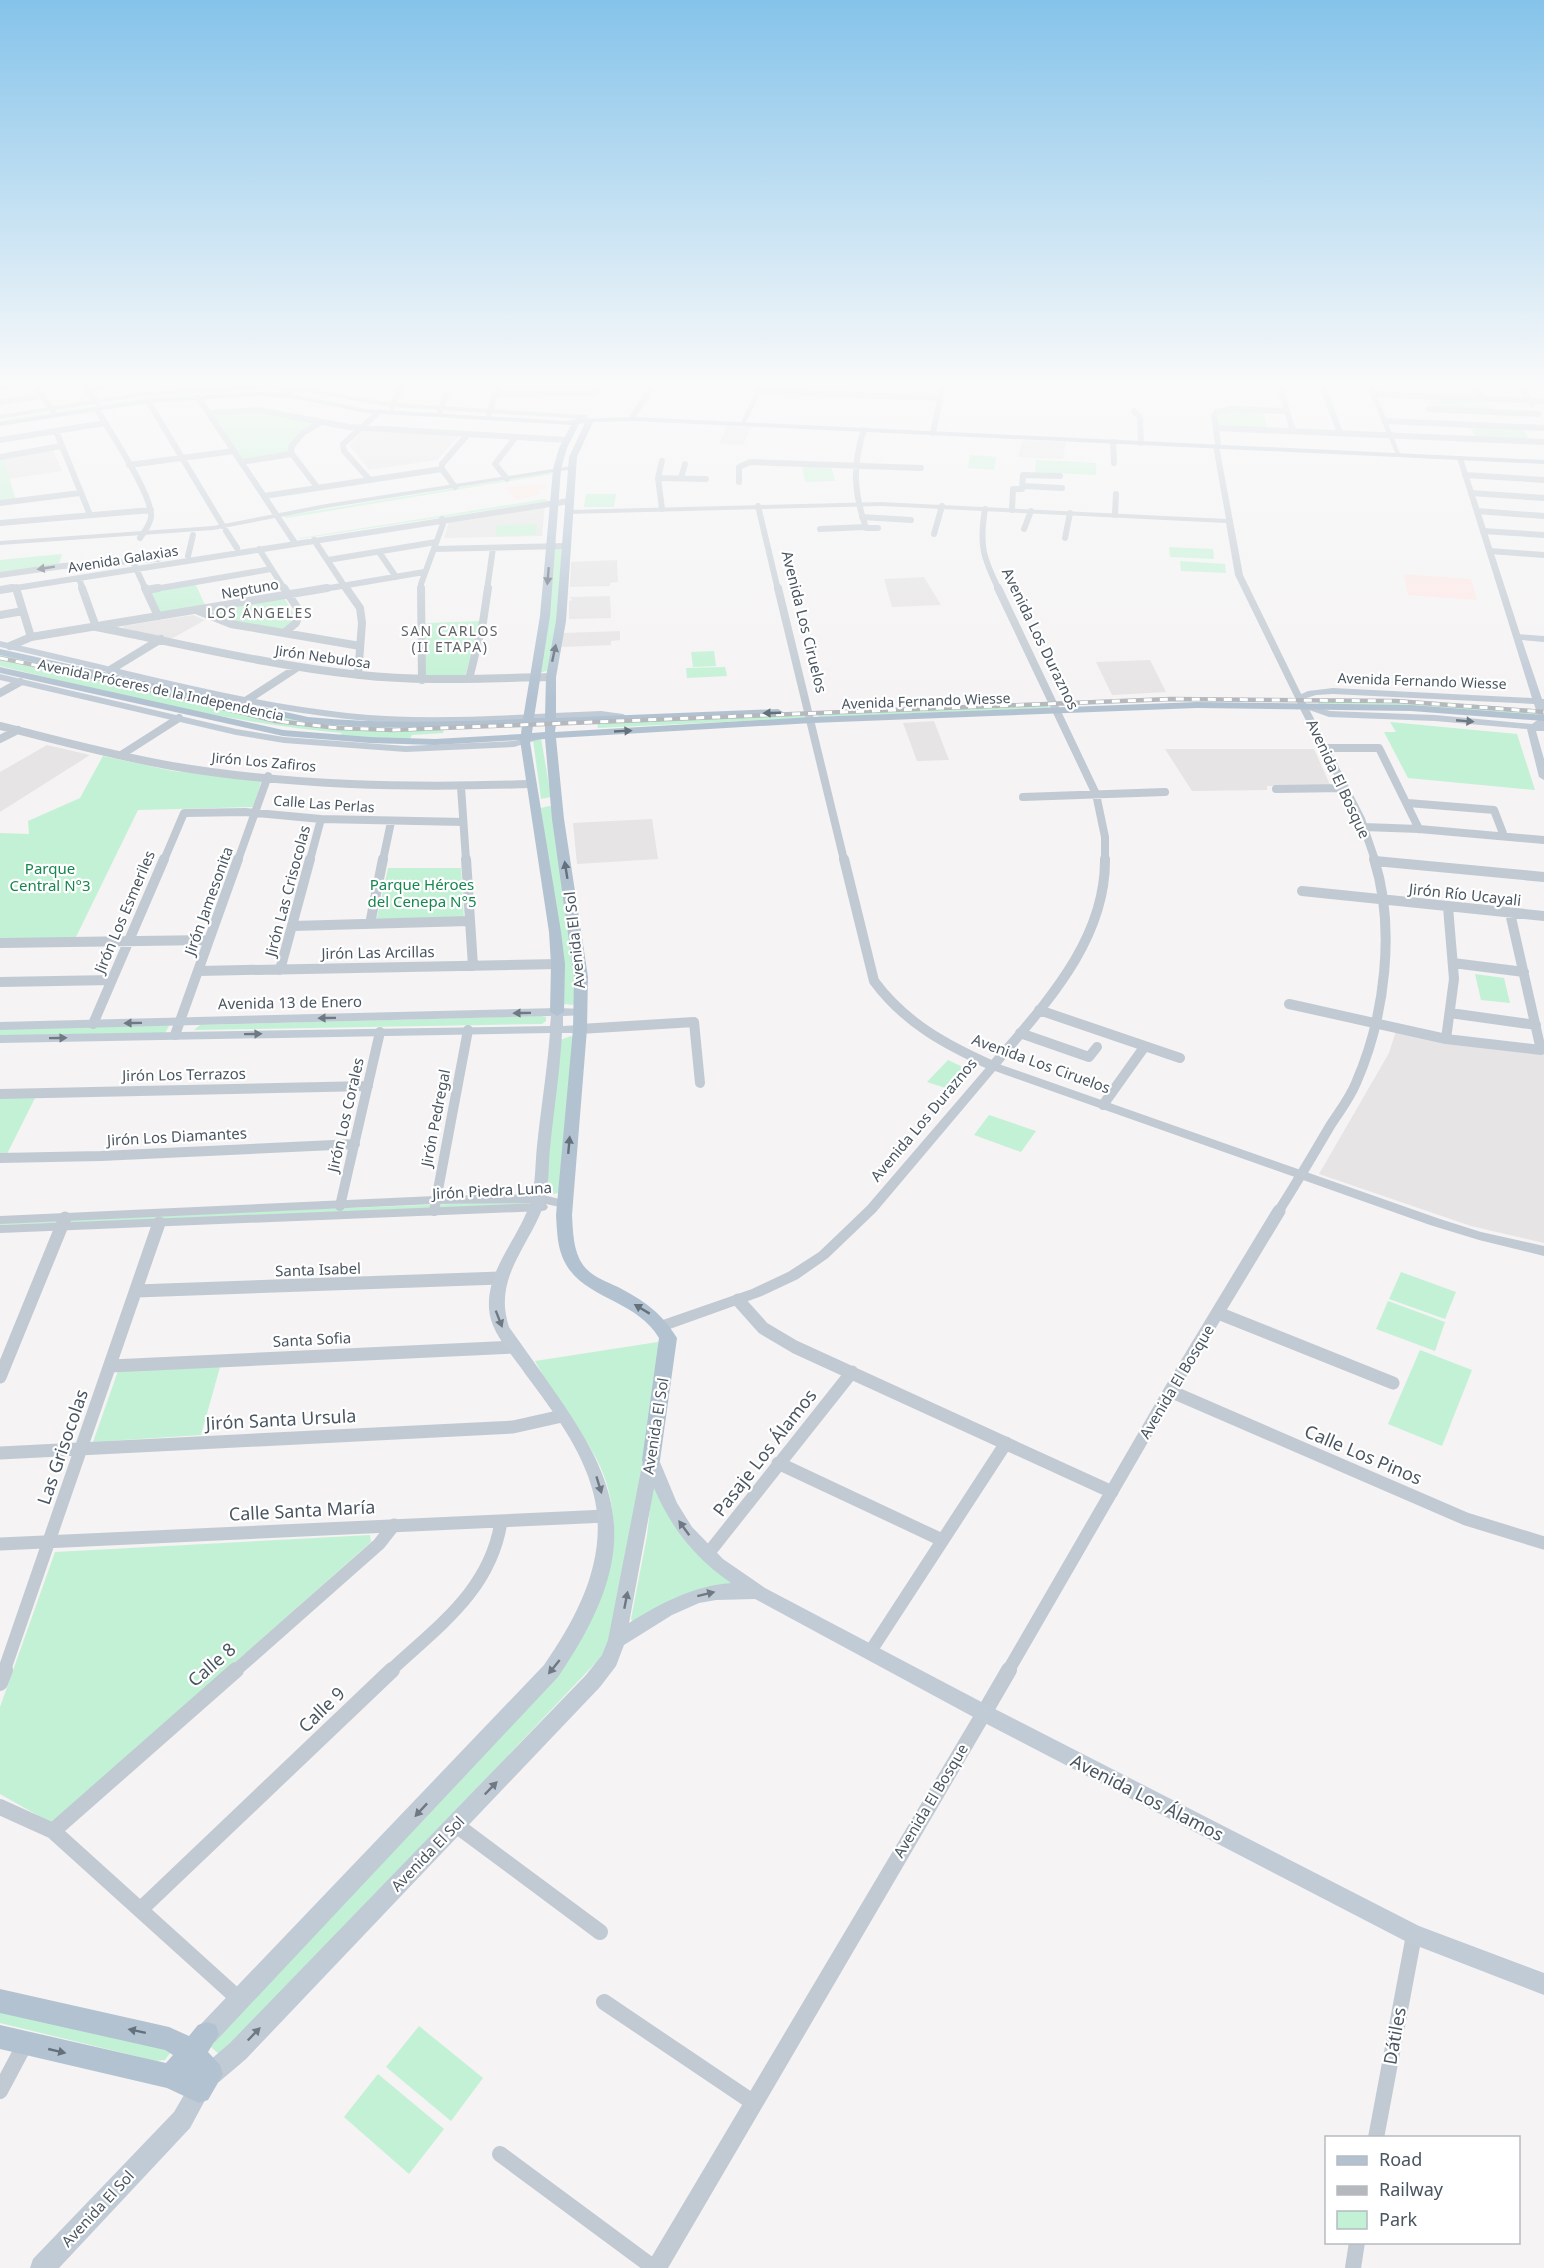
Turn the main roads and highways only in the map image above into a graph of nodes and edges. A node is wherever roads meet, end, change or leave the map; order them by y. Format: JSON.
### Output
{"nodes":[{"id":1,"x":555,"y":487,"type":"edge"},
{"id":2,"x":570,"y":487,"type":"edge"},
{"id":3,"x":1544,"y":639,"type":"edge"},
{"id":4,"x":1519,"y":641,"type":"junction"},
{"id":5,"x":1544,"y":646,"type":"edge"},
{"id":6,"x":3,"y":647,"type":"edge"},
{"id":7,"x":0,"y":669,"type":"edge"},
{"id":8,"x":0,"y":677,"type":"edge"},
{"id":9,"x":1302,"y":701,"type":"junction"},
{"id":10,"x":1542,"y":715,"type":"edge"},
{"id":11,"x":810,"y":716,"type":"junction"},
{"id":12,"x":550,"y":717,"type":"junction"},
{"id":13,"x":527,"y":718,"type":"junction"},
{"id":14,"x":550,"y":735,"type":"junction"},
{"id":15,"x":526,"y":739,"type":"junction"},
{"id":16,"x":1544,"y":777,"type":"edge"},
{"id":17,"x":556,"y":802,"type":"junction"},
{"id":18,"x":533,"y":805,"type":"junction"},
{"id":19,"x":557,"y":1012,"type":"junction"},
{"id":20,"x":581,"y":1012,"type":"junction"},
{"id":21,"x":0,"y":1026,"type":"edge"},
{"id":22,"x":557,"y":1029,"type":"junction"},
{"id":23,"x":580,"y":1029,"type":"junction"},
{"id":24,"x":0,"y":1039,"type":"edge"},
{"id":25,"x":651,"y":1460,"type":"junction"},
{"id":26,"x":759,"y":1593,"type":"junction"},
{"id":27,"x":618,"y":1640,"type":"junction"},
{"id":28,"x":1544,"y":1984,"type":"edge"},
{"id":29,"x":0,"y":2001,"type":"edge"},
{"id":30,"x":0,"y":2037,"type":"edge"},
{"id":31,"x":199,"y":2042,"type":"junction"},
{"id":32,"x":171,"y":2076,"type":"junction"},
{"id":33,"x":205,"y":2082,"type":"junction"},
{"id":34,"x":42,"y":2268,"type":"edge"}],
"edges":[{"from":1,"to":13,"type":"main road","name":"Avenida El Sol","one_way":true},
{"from":12,"to":2,"type":"main road","name":"Avenida El Sol","one_way":true},
{"from":3,"to":4,"type":"main road"},
{"from":4,"to":5,"type":"main road"},
{"from":4,"to":10,"type":"main road"},
{"from":6,"to":13,"type":"main road","name":"Avenida Próceres de la Independencia"},
{"from":6,"to":13,"type":"main road","name":"Avenida Próceres de la Independencia"},
{"from":7,"to":15,"type":"main road","name":"Avenida Próceres de la Independencia"},
{"from":8,"to":15,"type":"main road","name":"Avenida Próceres de la Independencia"},
{"from":9,"to":10,"type":"main road","name":"Avenida Fernando Wiesse"},
{"from":9,"to":10,"type":"main road","name":"Avenida Fernando Wiesse"},
{"from":9,"to":11,"type":"main road","name":"Avenida Fernando Wiesse"},
{"from":10,"to":16,"type":"main road"},
{"from":11,"to":12,"type":"main road","name":"Avenida Fernando Wiesse","one_way":true},
{"from":14,"to":11,"type":"main road","name":"Avenida Fernando Wiesse","one_way":true},
{"from":12,"to":13,"type":"main road","name":"Avenida Fernando Wiesse"},
{"from":12,"to":14,"type":"main road","name":"Avenida El Sol"},
{"from":13,"to":15,"type":"main road","name":"Avenida El Sol"},
{"from":14,"to":15,"type":"main road","name":"Avenida Próceres de la Independencia"},
{"from":14,"to":17,"type":"main road","name":"Avenida El Sol"},
{"from":15,"to":18,"type":"main road","name":"Avenida El Sol"},
{"from":17,"to":18,"type":"main road"},
{"from":20,"to":17,"type":"main road","name":"Avenida El Sol","one_way":true},
{"from":18,"to":19,"type":"main road","name":"Avenida El Sol"},
{"from":19,"to":20,"type":"main road","name":"Avenida 13 de Enero"},
{"from":19,"to":21,"type":"main road","name":"Avenida 13 de Enero","one_way":true},
{"from":19,"to":22,"type":"main road","name":"Avenida El Sol"},
{"from":20,"to":23,"type":"main road","name":"Avenida El Sol"},
{"from":22,"to":23,"type":"main road","name":"Avenida 13 de Enero"},
{"from":24,"to":22,"type":"main road","name":"Avenida 13 de Enero","one_way":true},
{"from":22,"to":31,"type":"main road","name":"Avenida El Sol","one_way":true},
{"from":25,"to":23,"type":"main road","name":"Avenida El Sol","one_way":true},
{"from":26,"to":25,"type":"main road","name":"Avenida Los Álamos","one_way":true},
{"from":27,"to":25,"type":"main road","name":"Avenida El Sol","one_way":true},
{"from":27,"to":26,"type":"main road","name":"Avenida Los Álamos","one_way":true},
{"from":26,"to":28,"type":"main road","name":"Avenida Los Álamos"},
{"from":33,"to":27,"type":"main road","name":"Avenida El Sol","one_way":true},
{"from":31,"to":29,"type":"main road","one_way":true},
{"from":30,"to":32,"type":"main road","one_way":true},
{"from":31,"to":32,"type":"main road","name":"Avenida El Sol"},
{"from":31,"to":33,"type":"main road"},
{"from":32,"to":33,"type":"main road"},
{"from":33,"to":34,"type":"main road","name":"Avenida El Sol"}]}
